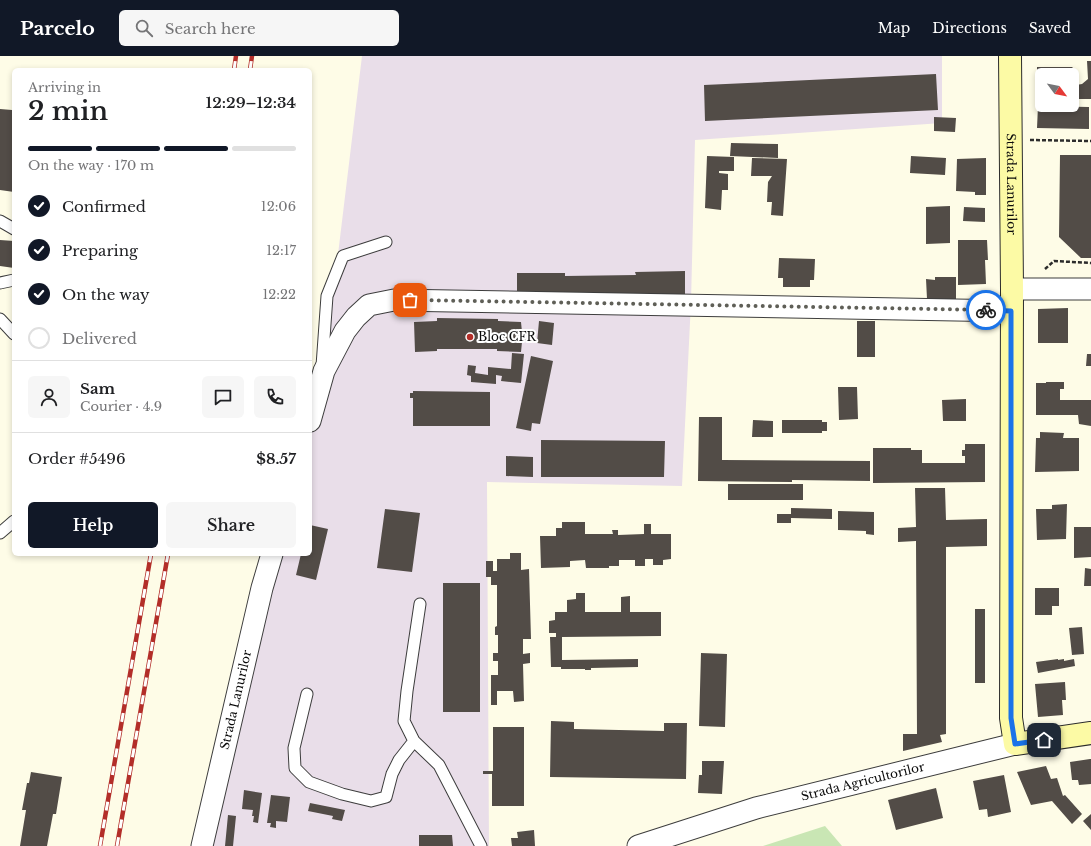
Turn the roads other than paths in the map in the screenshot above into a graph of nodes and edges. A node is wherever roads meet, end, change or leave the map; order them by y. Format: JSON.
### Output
{"nodes":[{"id":1,"x":1010,"y":56,"type":"edge"},
{"id":2,"x":0,"y":221,"type":"edge"},
{"id":3,"x":12,"y":228,"type":"edge"},
{"id":4,"x":386,"y":242,"type":"dead end"},
{"id":5,"x":12,"y":280,"type":"edge"},
{"id":6,"x":0,"y":283,"type":"edge"},
{"id":7,"x":1091,"y":289,"type":"edge"},
{"id":8,"x":1012,"y":290,"type":"junction"},
{"id":9,"x":1011,"y":311,"type":"junction"},
{"id":10,"x":0,"y":319,"type":"edge"},
{"id":11,"x":12,"y":332,"type":"edge"},
{"id":12,"x":320,"y":385,"type":"junction"},
{"id":13,"x":312,"y":414,"type":"edge"},
{"id":14,"x":12,"y":523,"type":"edge"},
{"id":15,"x":0,"y":533,"type":"edge"},
{"id":16,"x":271,"y":556,"type":"edge"},
{"id":17,"x":420,"y":604,"type":"dead end"},
{"id":18,"x":307,"y":694,"type":"dead end"},
{"id":19,"x":1091,"y":732,"type":"edge"},
{"id":20,"x":414,"y":741,"type":"junction"},
{"id":21,"x":1015,"y":744,"type":"junction"},
{"id":22,"x":664,"y":842,"type":"edge"},
{"id":23,"x":202,"y":846,"type":"edge"},
{"id":24,"x":481,"y":846,"type":"edge"},
{"id":25,"x":638,"y":846,"type":"edge"}],
"edges":[{"from":1,"to":8,"type":"street","name":"Strada Lanurilor"},
{"from":2,"to":3,"type":"lane"},
{"from":4,"to":12,"type":"lane"},
{"from":5,"to":6,"type":"lane"},
{"from":7,"to":8,"type":"street"},
{"from":8,"to":9,"type":"street","name":"Strada Lanurilor"},
{"from":9,"to":12,"type":"street"},
{"from":9,"to":21,"type":"street","name":"Strada Lanurilor"},
{"from":10,"to":11,"type":"lane"},
{"from":12,"to":13,"type":"street"},
{"from":14,"to":15,"type":"lane"},
{"from":16,"to":23,"type":"street","name":"Strada Lanurilor"},
{"from":17,"to":20,"type":"lane"},
{"from":18,"to":20,"type":"lane"},
{"from":19,"to":21,"type":"street","name":"Strada Agricultorilor"},
{"from":20,"to":24,"type":"lane"},
{"from":21,"to":22,"type":"street","name":"Strada Agricultorilor"},
{"from":22,"to":25,"type":"street","name":"Strada Agricultorilor"}]}
